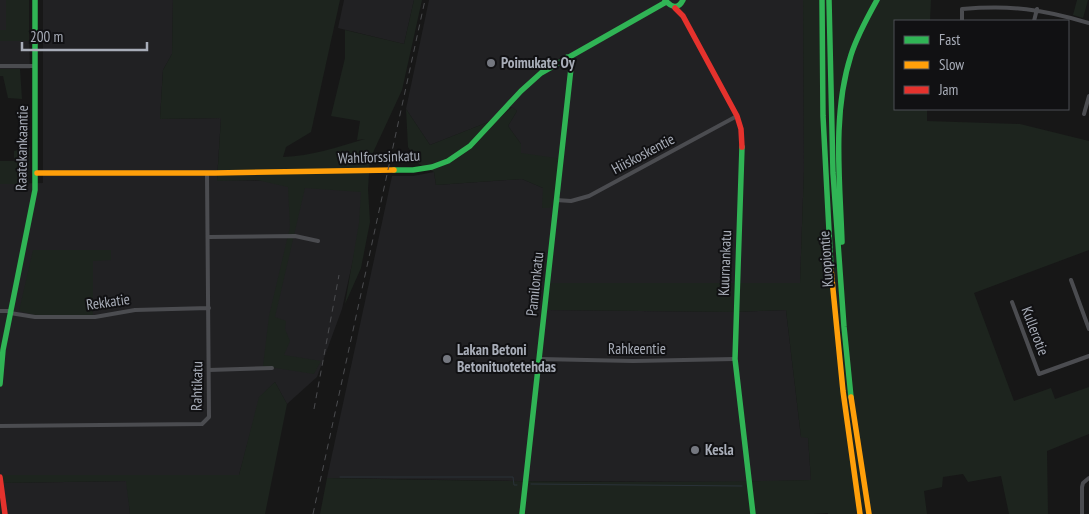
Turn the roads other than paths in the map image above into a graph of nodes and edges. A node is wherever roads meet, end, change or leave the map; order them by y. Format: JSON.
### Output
{"nodes":[{"id":1,"x":35,"y":0,"type":"edge"},
{"id":2,"x":816,"y":0,"type":"edge"},
{"id":3,"x":822,"y":0,"type":"edge"},
{"id":4,"x":829,"y":0,"type":"edge"},
{"id":5,"x":877,"y":0,"type":"edge"},
{"id":6,"x":666,"y":1,"type":"edge"},
{"id":7,"x":682,"y":2,"type":"edge"},
{"id":8,"x":675,"y":8,"type":"junction"},
{"id":9,"x":1037,"y":9,"type":"junction"},
{"id":10,"x":962,"y":20,"type":"edge"},
{"id":11,"x":1034,"y":20,"type":"edge"},
{"id":12,"x":1089,"y":23,"type":"edge"},
{"id":13,"x":688,"y":26,"type":"junction"},
{"id":14,"x":567,"y":57,"type":"junction"},
{"id":15,"x":0,"y":66,"type":"edge"},
{"id":16,"x":36,"y":66,"type":"junction"},
{"id":17,"x":821,"y":78,"type":"junction"},
{"id":18,"x":1089,"y":96,"type":"edge"},
{"id":19,"x":1084,"y":114,"type":"dead end"},
{"id":20,"x":737,"y":116,"type":"junction"},
{"id":21,"x":37,"y":173,"type":"junction"},
{"id":22,"x":208,"y":173,"type":"junction"},
{"id":23,"x":556,"y":200,"type":"junction"},
{"id":24,"x":209,"y":237,"type":"junction"},
{"id":25,"x":318,"y":241,"type":"dead end"},
{"id":26,"x":839,"y":264,"type":"junction"},
{"id":27,"x":1071,"y":280,"type":"dead end"},
{"id":28,"x":1012,"y":302,"type":"dead end"},
{"id":29,"x":209,"y":308,"type":"junction"},
{"id":30,"x":0,"y":311,"type":"edge"},
{"id":31,"x":10,"y":312,"type":"junction"},
{"id":32,"x":1089,"y":329,"type":"edge"},
{"id":33,"x":1089,"y":356,"type":"edge"},
{"id":34,"x":540,"y":359,"type":"junction"},
{"id":35,"x":734,"y":359,"type":"junction"},
{"id":36,"x":272,"y":368,"type":"dead end"},
{"id":37,"x":209,"y":370,"type":"junction"},
{"id":38,"x":0,"y":384,"type":"edge"},
{"id":39,"x":0,"y":426,"type":"edge"},
{"id":40,"x":0,"y":477,"type":"edge"},
{"id":41,"x":1089,"y":478,"type":"edge"},
{"id":42,"x":4,"y":514,"type":"edge"},
{"id":43,"x":522,"y":514,"type":"edge"},
{"id":44,"x":753,"y":514,"type":"edge"},
{"id":45,"x":860,"y":514,"type":"edge"},
{"id":46,"x":869,"y":514,"type":"edge"},
{"id":47,"x":1082,"y":514,"type":"edge"}],
"edges":[{"from":1,"to":16,"type":"main road","name":"Raatekankaantie"},
{"from":2,"to":17,"type":"main road"},
{"from":3,"to":17,"type":"main road","name":"Kuopiontie"},
{"from":4,"to":26,"type":"main road","name":"Kuopiontie"},
{"from":5,"to":26,"type":"main road"},
{"from":6,"to":8,"type":"main road"},
{"from":6,"to":14,"type":"main road","name":"Wahlforssinkatu"},
{"from":7,"to":8,"type":"main road"},
{"from":7,"to":13,"type":"main road","name":"Kuurnankatu"},
{"from":8,"to":13,"type":"main road","name":"Kuurnankatu"},
{"from":9,"to":10,"type":"street"},
{"from":9,"to":11,"type":"street"},
{"from":9,"to":12,"type":"street"},
{"from":13,"to":20,"type":"main road","name":"Kuurnankatu"},
{"from":14,"to":22,"type":"main road","name":"Wahlforssinkatu"},
{"from":14,"to":23,"type":"main road","name":"Pamilonkatu"},
{"from":15,"to":16,"type":"street"},
{"from":16,"to":21,"type":"main road","name":"Raatekankaantie"},
{"from":17,"to":45,"type":"main road","name":"Kuopiontie"},
{"from":18,"to":19,"type":"street"},
{"from":20,"to":23,"type":"street","name":"Hiiskoskentie"},
{"from":20,"to":35,"type":"main road","name":"Kuurnankatu"},
{"from":21,"to":22,"type":"main road","name":"Wahlforssinkatu"},
{"from":21,"to":31,"type":"main road","name":"Raatekankaantie"},
{"from":22,"to":24,"type":"street","name":"Rahtikatu"},
{"from":23,"to":34,"type":"main road","name":"Pamilonkatu"},
{"from":24,"to":25,"type":"street"},
{"from":24,"to":29,"type":"street","name":"Rahtikatu"},
{"from":26,"to":46,"type":"main road","name":"Kuopiontie"},
{"from":27,"to":32,"type":"street"},
{"from":28,"to":33,"type":"street","name":"Kullerotie"},
{"from":29,"to":31,"type":"street","name":"Rekkatie"},
{"from":29,"to":37,"type":"street","name":"Rahtikatu"},
{"from":30,"to":31,"type":"street","name":"Rekkatie"},
{"from":31,"to":38,"type":"main road","name":"Raatekankaantie"},
{"from":34,"to":35,"type":"street","name":"Rahkeentie"},
{"from":34,"to":43,"type":"main road","name":"Pamilonkatu"},
{"from":35,"to":44,"type":"main road","name":"Kuurnankatu"},
{"from":36,"to":37,"type":"street"},
{"from":37,"to":39,"type":"street","name":"Rahtikatu"},
{"from":40,"to":42,"type":"main road"},
{"from":41,"to":47,"type":"street"}]}
